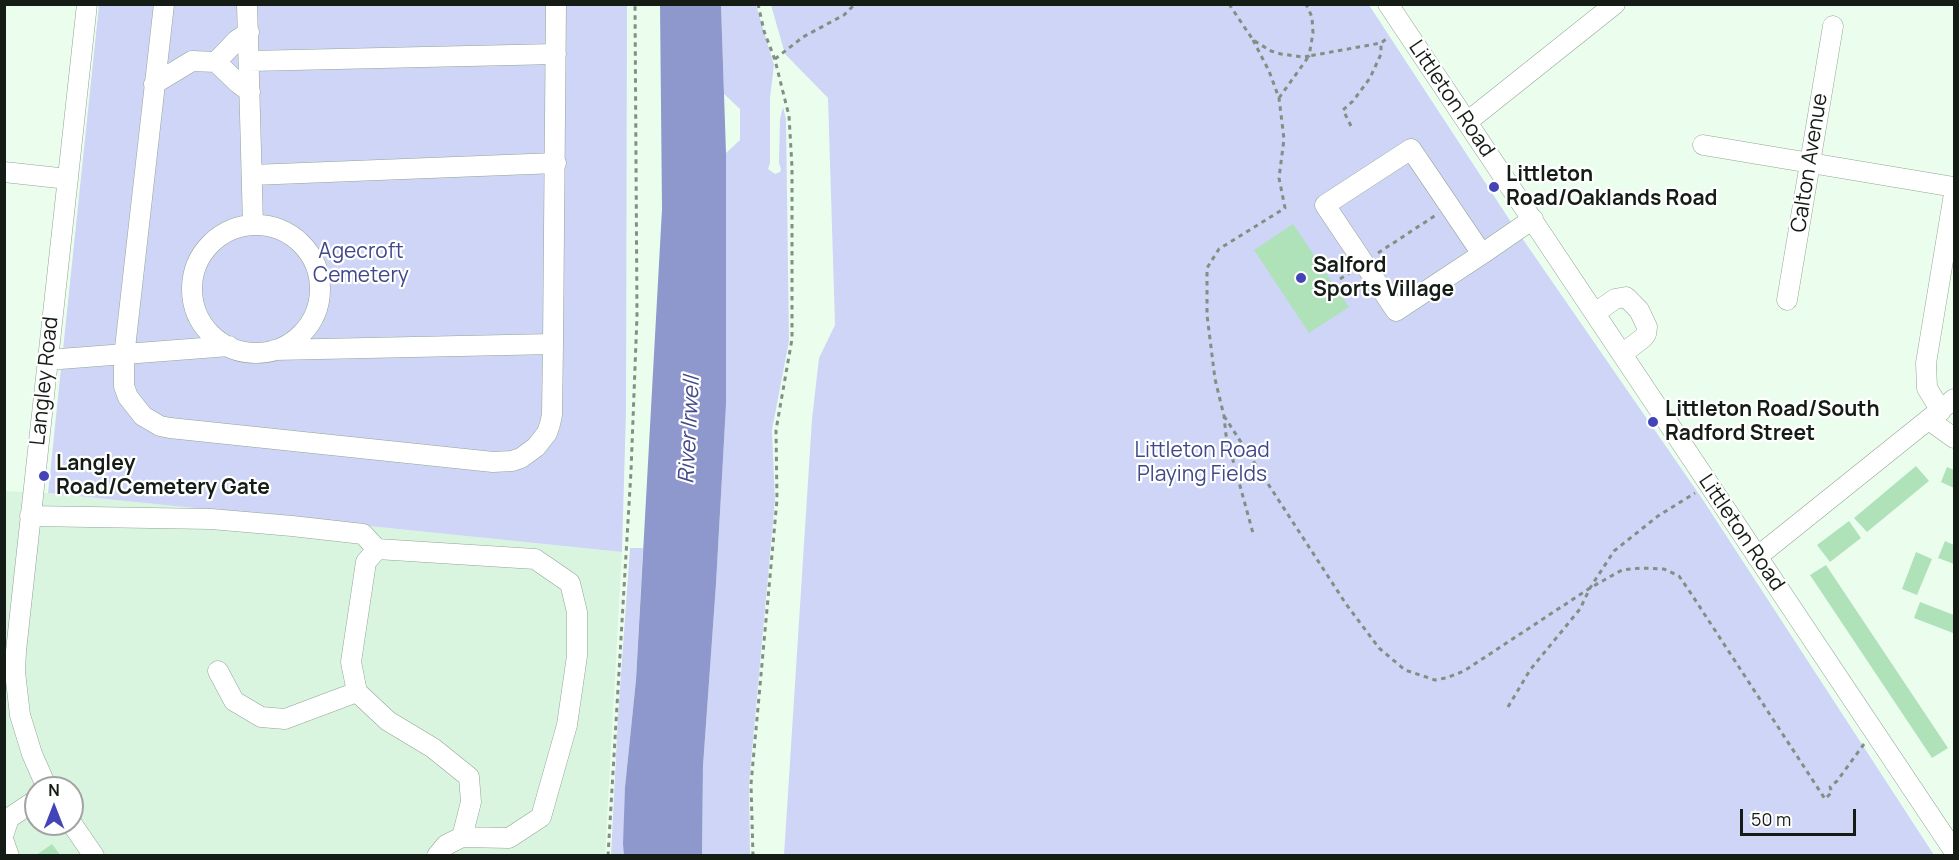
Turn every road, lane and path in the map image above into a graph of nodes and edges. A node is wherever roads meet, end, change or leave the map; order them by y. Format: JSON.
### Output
{"nodes":[{"id":1,"x":87,"y":4,"type":"edge"},
{"id":2,"x":164,"y":4,"type":"edge"},
{"id":3,"x":248,"y":4,"type":"edge"},
{"id":4,"x":556,"y":4,"type":"edge"},
{"id":5,"x":634,"y":4,"type":"edge"},
{"id":6,"x":758,"y":4,"type":"edge"},
{"id":7,"x":855,"y":4,"type":"edge"},
{"id":8,"x":1229,"y":4,"type":"edge"},
{"id":9,"x":1306,"y":4,"type":"edge"},
{"id":10,"x":1388,"y":4,"type":"edge"},
{"id":11,"x":1614,"y":4,"type":"edge"},
{"id":12,"x":1833,"y":26,"type":"dead end"},
{"id":13,"x":1403,"y":28,"type":"junction"},
{"id":14,"x":249,"y":32,"type":"junction"},
{"id":15,"x":1252,"y":40,"type":"junction"},
{"id":16,"x":1381,"y":43,"type":"junction"},
{"id":17,"x":556,"y":54,"type":"junction"},
{"id":18,"x":1309,"y":56,"type":"junction"},
{"id":19,"x":775,"y":60,"type":"junction"},
{"id":20,"x":250,"y":61,"type":"junction"},
{"id":21,"x":216,"y":62,"type":"junction"},
{"id":22,"x":154,"y":84,"type":"junction"},
{"id":23,"x":250,"y":92,"type":"junction"},
{"id":24,"x":1279,"y":98,"type":"junction"},
{"id":25,"x":1467,"y":122,"type":"junction"},
{"id":26,"x":1351,"y":126,"type":"dead end"},
{"id":27,"x":1703,"y":145,"type":"dead end"},
{"id":28,"x":556,"y":163,"type":"junction"},
{"id":29,"x":1810,"y":163,"type":"junction"},
{"id":30,"x":4,"y":172,"type":"edge"},
{"id":31,"x":252,"y":175,"type":"junction"},
{"id":32,"x":68,"y":179,"type":"junction"},
{"id":33,"x":1954,"y":187,"type":"edge"},
{"id":34,"x":1954,"y":194,"type":"edge"},
{"id":35,"x":1449,"y":206,"type":"junction"},
{"id":36,"x":1533,"y":219,"type":"junction"},
{"id":37,"x":253,"y":225,"type":"junction"},
{"id":38,"x":1482,"y":254,"type":"junction"},
{"id":39,"x":1364,"y":263,"type":"junction"},
{"id":40,"x":1340,"y":279,"type":"dead end"},
{"id":41,"x":1787,"y":300,"type":"dead end"},
{"id":42,"x":1595,"y":313,"type":"junction"},
{"id":43,"x":553,"y":344,"type":"junction"},
{"id":44,"x":229,"y":346,"type":"junction"},
{"id":45,"x":274,"y":350,"type":"junction"},
{"id":46,"x":124,"y":354,"type":"junction"},
{"id":47,"x":1622,"y":354,"type":"junction"},
{"id":48,"x":47,"y":360,"type":"junction"},
{"id":49,"x":1942,"y":410,"type":"edge"},
{"id":50,"x":1224,"y":416,"type":"junction"},
{"id":51,"x":1954,"y":438,"type":"edge"},
{"id":52,"x":1709,"y":485,"type":"junction"},
{"id":53,"x":30,"y":516,"type":"junction"},
{"id":54,"x":1253,"y":533,"type":"dead end"},
{"id":55,"x":377,"y":549,"type":"junction"},
{"id":56,"x":1757,"y":557,"type":"junction"},
{"id":57,"x":1590,"y":588,"type":"junction"},
{"id":58,"x":11,"y":627,"type":"edge"},
{"id":59,"x":218,"y":671,"type":"dead end"},
{"id":60,"x":357,"y":692,"type":"junction"},
{"id":61,"x":1508,"y":707,"type":"dead end"},
{"id":62,"x":1874,"y":731,"type":"junction"},
{"id":63,"x":42,"y":776,"type":"edge"},
{"id":64,"x":24,"y":808,"type":"edge"},
{"id":65,"x":4,"y":832,"type":"edge"},
{"id":66,"x":81,"y":836,"type":"edge"},
{"id":67,"x":462,"y":837,"type":"junction"},
{"id":68,"x":4,"y":842,"type":"edge"},
{"id":69,"x":1954,"y":851,"type":"edge"},
{"id":70,"x":9,"y":855,"type":"edge"},
{"id":71,"x":94,"y":855,"type":"edge"},
{"id":72,"x":437,"y":855,"type":"edge"},
{"id":73,"x":608,"y":855,"type":"edge"},
{"id":74,"x":753,"y":855,"type":"edge"}],
"edges":[{"from":1,"to":32,"type":"street","name":"Langley Road"},
{"from":2,"to":22,"type":"street"},
{"from":3,"to":14,"type":"street"},
{"from":4,"to":17,"type":"street"},
{"from":5,"to":73,"type":"path"},
{"from":6,"to":19,"type":"path"},
{"from":7,"to":19,"type":"path"},
{"from":8,"to":15,"type":"path"},
{"from":9,"to":18,"type":"path"},
{"from":10,"to":13,"type":"street","name":"Littleton Road"},
{"from":11,"to":25,"type":"street"},
{"from":12,"to":29,"type":"street","name":"Calton Avenue"},
{"from":13,"to":16,"type":"path"},
{"from":13,"to":25,"type":"street","name":"Littleton Road"},
{"from":14,"to":20,"type":"street"},
{"from":14,"to":21,"type":"street"},
{"from":15,"to":18,"type":"path"},
{"from":15,"to":24,"type":"path"},
{"from":16,"to":18,"type":"path"},
{"from":16,"to":26,"type":"path"},
{"from":17,"to":20,"type":"street"},
{"from":17,"to":28,"type":"street"},
{"from":18,"to":24,"type":"path"},
{"from":19,"to":74,"type":"path"},
{"from":20,"to":23,"type":"street"},
{"from":21,"to":22,"type":"street"},
{"from":21,"to":23,"type":"street"},
{"from":22,"to":46,"type":"street"},
{"from":23,"to":31,"type":"street"},
{"from":24,"to":50,"type":"path"},
{"from":25,"to":36,"type":"street","name":"Littleton Road"},
{"from":27,"to":29,"type":"street"},
{"from":28,"to":31,"type":"street"},
{"from":28,"to":43,"type":"street"},
{"from":29,"to":33,"type":"street"},
{"from":29,"to":41,"type":"street","name":"Calton Avenue"},
{"from":30,"to":32,"type":"street"},
{"from":31,"to":37,"type":"street"},
{"from":32,"to":48,"type":"street","name":"Langley Road"},
{"from":34,"to":49,"type":"street"},
{"from":35,"to":38,"type":"street"},
{"from":35,"to":39,"type":"path"},
{"from":35,"to":39,"type":"street"},
{"from":36,"to":38,"type":"street"},
{"from":36,"to":42,"type":"street","name":"Littleton Road"},
{"from":37,"to":44,"type":"street"},
{"from":37,"to":45,"type":"street"},
{"from":38,"to":39,"type":"street"},
{"from":39,"to":40,"type":"path"},
{"from":42,"to":47,"type":"street","name":"Littleton Road"},
{"from":42,"to":47,"type":"street"},
{"from":43,"to":45,"type":"street"},
{"from":43,"to":46,"type":"street"},
{"from":44,"to":45,"type":"street"},
{"from":44,"to":46,"type":"street"},
{"from":46,"to":48,"type":"street"},
{"from":47,"to":52,"type":"street","name":"Littleton Road"},
{"from":48,"to":53,"type":"street","name":"Langley Road"},
{"from":49,"to":51,"type":"street"},
{"from":49,"to":56,"type":"street"},
{"from":50,"to":54,"type":"path"},
{"from":50,"to":57,"type":"path"},
{"from":52,"to":56,"type":"street","name":"Littleton Road"},
{"from":52,"to":57,"type":"path"},
{"from":53,"to":55,"type":"street"},
{"from":53,"to":58,"type":"street","name":"Langley Road"},
{"from":55,"to":60,"type":"street"},
{"from":55,"to":67,"type":"street"},
{"from":56,"to":62,"type":"street","name":"Littleton Road"},
{"from":57,"to":61,"type":"path"},
{"from":57,"to":62,"type":"path"},
{"from":58,"to":63,"type":"street","name":"Langley Road"},
{"from":59,"to":60,"type":"street"},
{"from":60,"to":67,"type":"street"},
{"from":62,"to":69,"type":"street","name":"Littleton Road"},
{"from":64,"to":65,"type":"street"},
{"from":66,"to":71,"type":"street"},
{"from":67,"to":72,"type":"street"},
{"from":68,"to":70,"type":"street"}]}
